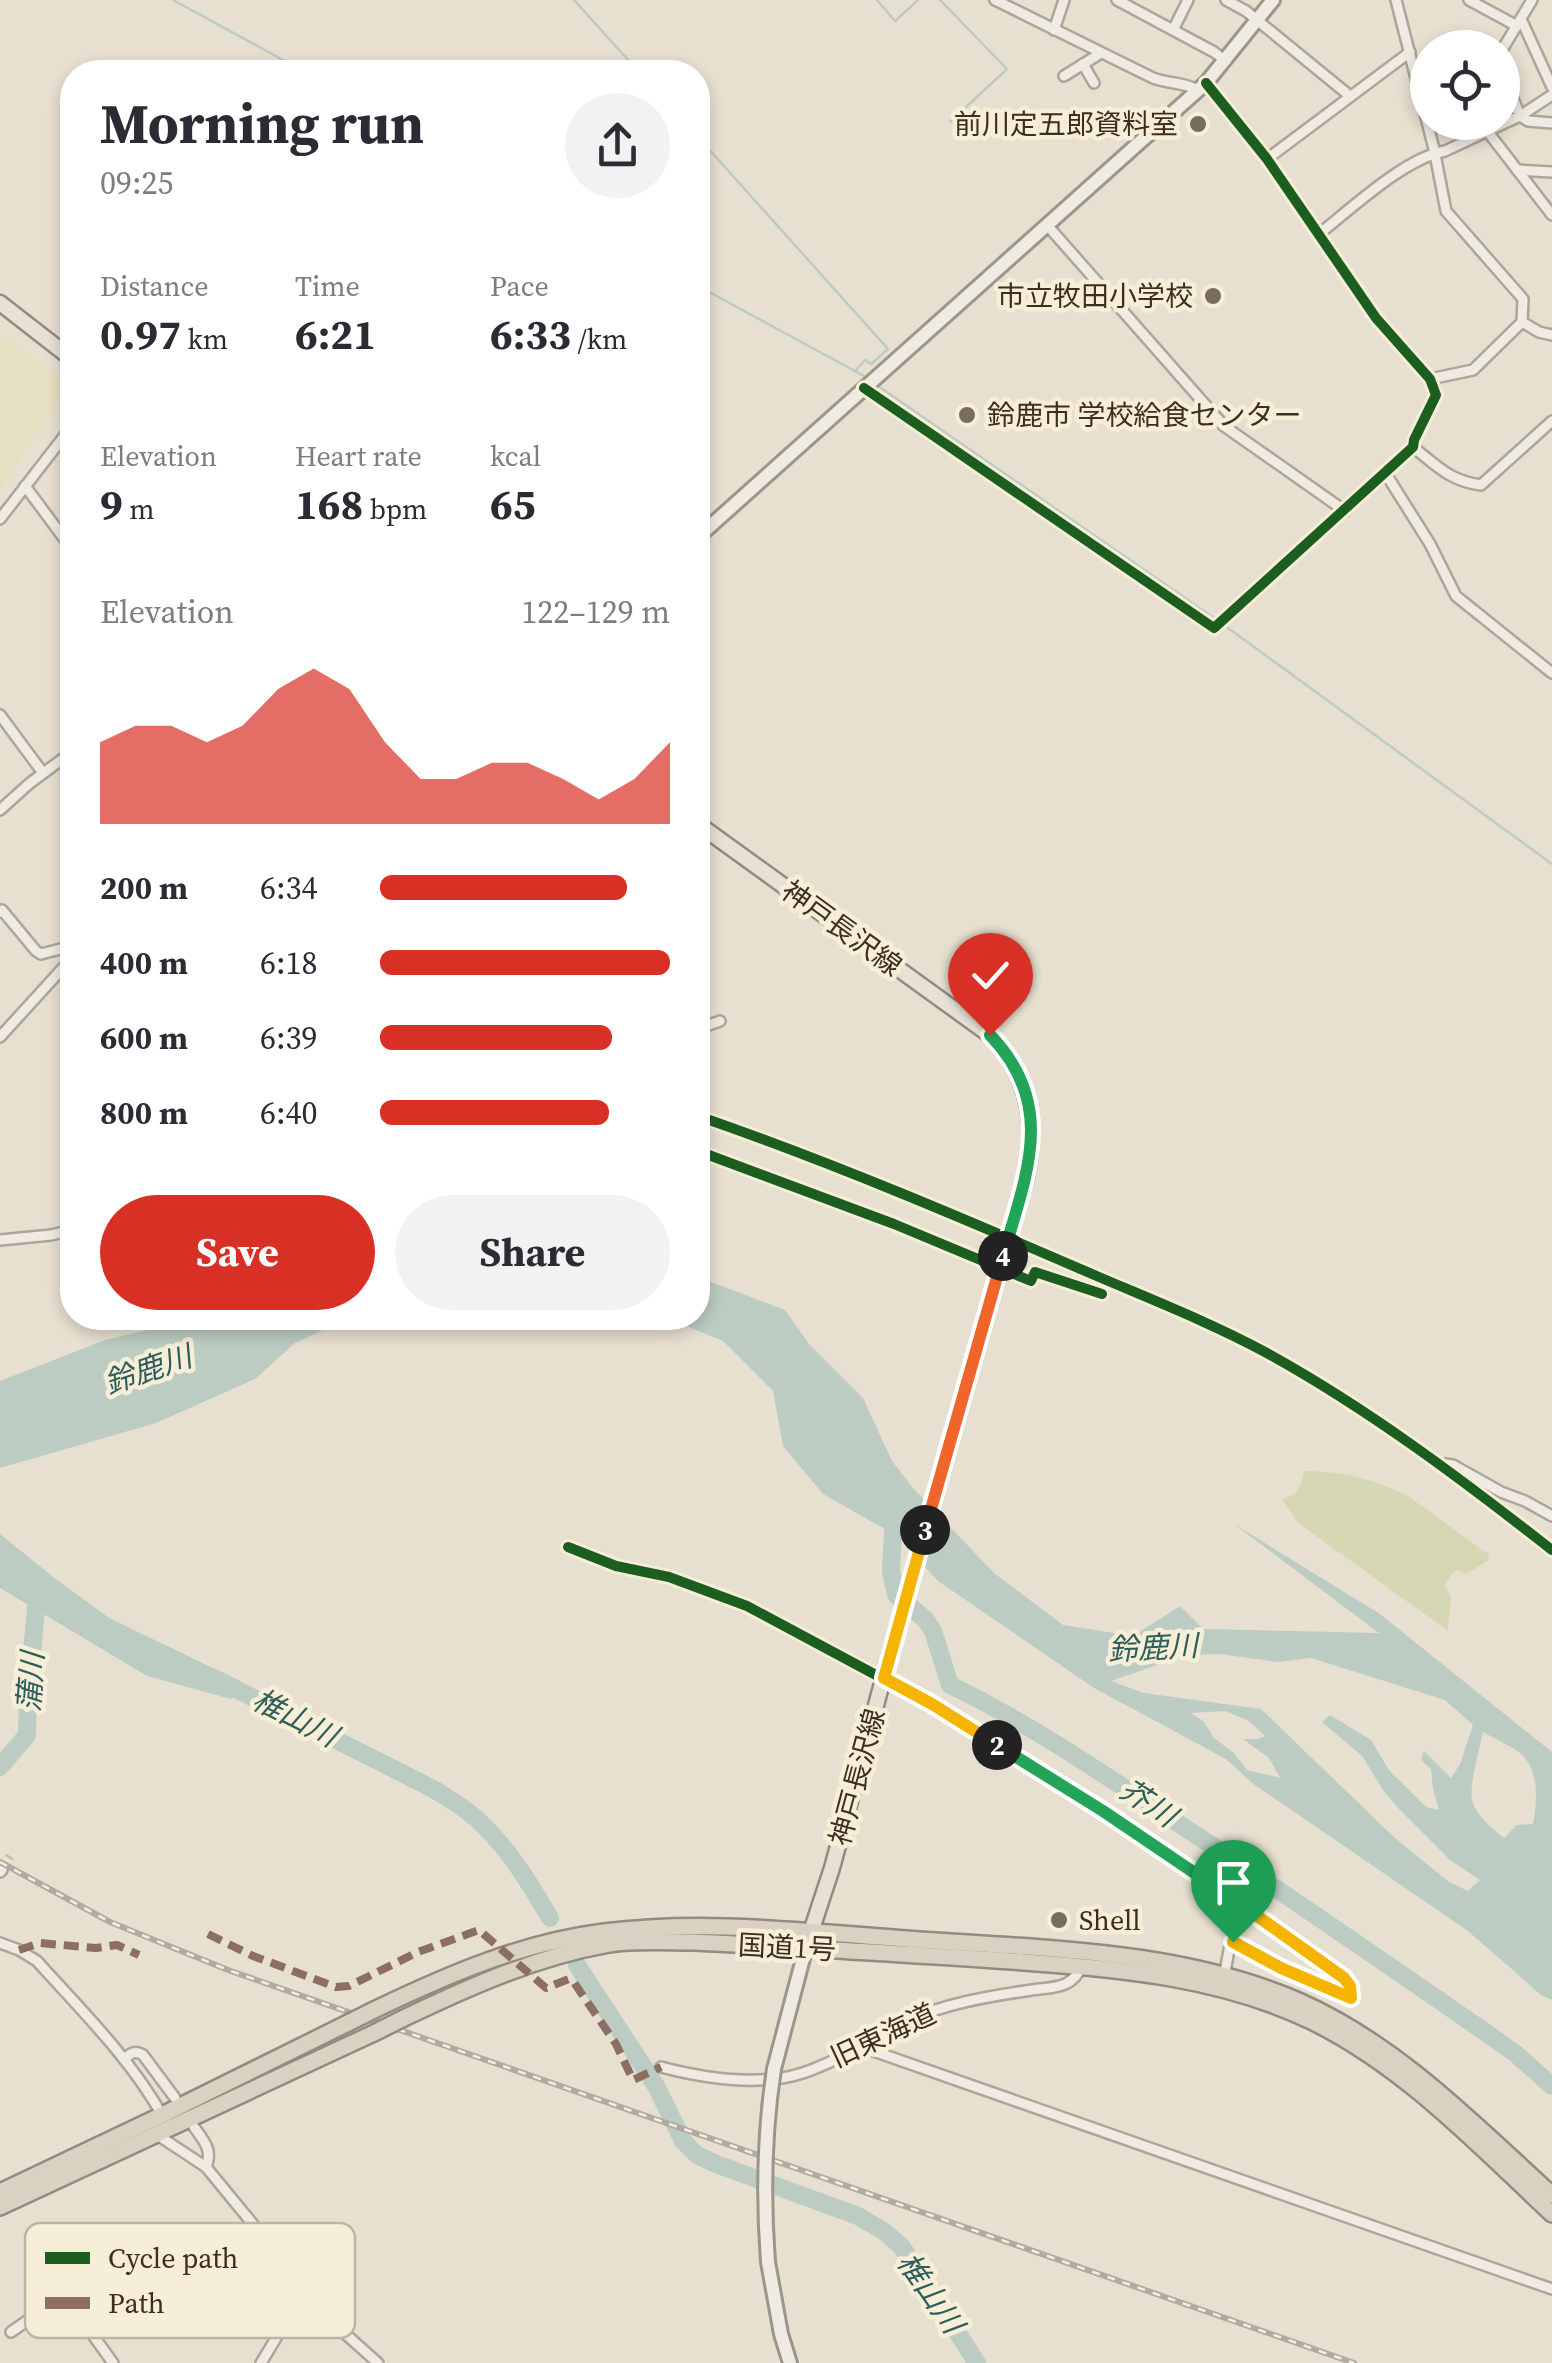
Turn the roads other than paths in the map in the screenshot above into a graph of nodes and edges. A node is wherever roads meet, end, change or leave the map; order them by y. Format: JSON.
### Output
{"nodes":[{"id":1,"x":994,"y":0,"type":"edge"},
{"id":2,"x":1064,"y":0,"type":"edge"},
{"id":3,"x":1117,"y":0,"type":"edge"},
{"id":4,"x":1188,"y":0,"type":"edge"},
{"id":5,"x":1226,"y":0,"type":"edge"},
{"id":6,"x":1273,"y":0,"type":"edge"},
{"id":7,"x":1396,"y":0,"type":"edge"},
{"id":8,"x":1469,"y":0,"type":"edge"},
{"id":9,"x":1532,"y":0,"type":"edge"},
{"id":10,"x":1257,"y":21,"type":"junction"},
{"id":11,"x":1519,"y":22,"type":"junction"},
{"id":12,"x":1054,"y":30,"type":"junction"},
{"id":13,"x":1173,"y":30,"type":"junction"},
{"id":14,"x":1514,"y":30,"type":"edge"},
{"id":15,"x":1552,"y":49,"type":"edge"},
{"id":16,"x":1410,"y":52,"type":"joint"},
{"id":17,"x":1101,"y":53,"type":"junction"},
{"id":18,"x":1538,"y":55,"type":"junction"},
{"id":19,"x":1226,"y":61,"type":"junction"},
{"id":20,"x":1083,"y":64,"type":"junction"},
{"id":21,"x":1064,"y":76,"type":"dead end"},
{"id":22,"x":1094,"y":83,"type":"dead end"},
{"id":23,"x":1202,"y":87,"type":"junction"},
{"id":24,"x":1552,"y":87,"type":"edge"},
{"id":25,"x":1552,"y":95,"type":"edge"},
{"id":26,"x":1350,"y":96,"type":"junction"},
{"id":27,"x":1520,"y":116,"type":"joint"},
{"id":28,"x":1552,"y":123,"type":"edge"},
{"id":29,"x":1432,"y":140,"type":"edge"},
{"id":30,"x":1470,"y":140,"type":"edge"},
{"id":31,"x":1494,"y":140,"type":"edge"},
{"id":32,"x":1433,"y":153,"type":"junction"},
{"id":33,"x":1268,"y":159,"type":"junction"},
{"id":34,"x":1518,"y":170,"type":"junction"},
{"id":35,"x":1552,"y":172,"type":"edge"},
{"id":36,"x":1552,"y":215,"type":"edge"},
{"id":37,"x":1047,"y":225,"type":"junction"},
{"id":38,"x":1319,"y":234,"type":"junction"},
{"id":39,"x":0,"y":303,"type":"edge"},
{"id":40,"x":1522,"y":322,"type":"junction"},
{"id":41,"x":1552,"y":335,"type":"edge"},
{"id":42,"x":60,"y":349,"type":"edge"},
{"id":43,"x":1430,"y":379,"type":"junction"},
{"id":44,"x":864,"y":388,"type":"junction"},
{"id":45,"x":1552,"y":421,"type":"edge"},
{"id":46,"x":60,"y":441,"type":"edge"},
{"id":47,"x":1413,"y":447,"type":"junction"},
{"id":48,"x":1386,"y":474,"type":"junction"},
{"id":49,"x":25,"y":486,"type":"junction"},
{"id":50,"x":1345,"y":511,"type":"junction"},
{"id":51,"x":0,"y":519,"type":"edge"},
{"id":52,"x":710,"y":526,"type":"edge"},
{"id":53,"x":60,"y":533,"type":"edge"},
{"id":54,"x":1552,"y":672,"type":"edge"},
{"id":55,"x":0,"y":715,"type":"edge"},
{"id":56,"x":60,"y":761,"type":"edge"},
{"id":57,"x":43,"y":773,"type":"junction"},
{"id":58,"x":0,"y":810,"type":"edge"},
{"id":59,"x":710,"y":833,"type":"edge"},
{"id":60,"x":0,"y":912,"type":"edge"},
{"id":61,"x":60,"y":949,"type":"edge"},
{"id":62,"x":60,"y":971,"type":"edge"},
{"id":63,"x":720,"y":1021,"type":"dead end"},
{"id":64,"x":710,"y":1025,"type":"edge"},
{"id":65,"x":0,"y":1037,"type":"edge"},
{"id":66,"x":710,"y":1119,"type":"edge"},
{"id":67,"x":60,"y":1233,"type":"edge"},
{"id":68,"x":1008,"y":1239,"type":"junction"},
{"id":69,"x":0,"y":1240,"type":"edge"},
{"id":70,"x":1442,"y":1464,"type":"junction"},
{"id":71,"x":1552,"y":1516,"type":"edge"},
{"id":72,"x":568,"y":1547,"type":"dead end"},
{"id":73,"x":1552,"y":1550,"type":"edge"},
{"id":74,"x":884,"y":1675,"type":"junction"},
{"id":75,"x":808,"y":1940,"type":"junction"},
{"id":76,"x":0,"y":1944,"type":"edge"},
{"id":77,"x":1084,"y":1960,"type":"junction"},
{"id":78,"x":1223,"y":1982,"type":"junction"},
{"id":79,"x":859,"y":2046,"type":"junction"},
{"id":80,"x":124,"y":2059,"type":"junction"},
{"id":81,"x":660,"y":2067,"type":"dead end"},
{"id":82,"x":175,"y":2098,"type":"dead end"},
{"id":83,"x":162,"y":2116,"type":"junction"},
{"id":84,"x":194,"y":2127,"type":"dead end"},
{"id":85,"x":156,"y":2134,"type":"junction"},
{"id":86,"x":206,"y":2167,"type":"junction"},
{"id":87,"x":0,"y":2192,"type":"edge"},
{"id":88,"x":1552,"y":2195,"type":"edge"},
{"id":89,"x":0,"y":2207,"type":"edge"},
{"id":90,"x":1552,"y":2214,"type":"edge"},
{"id":91,"x":252,"y":2223,"type":"edge"},
{"id":92,"x":1552,"y":2289,"type":"edge"},
{"id":93,"x":25,"y":2322,"type":"edge"},
{"id":94,"x":11,"y":2332,"type":"dead end"},
{"id":95,"x":95,"y":2338,"type":"edge"},
{"id":96,"x":276,"y":2338,"type":"edge"},
{"id":97,"x":350,"y":2338,"type":"edge"},
{"id":98,"x":113,"y":2363,"type":"edge"},
{"id":99,"x":260,"y":2363,"type":"edge"},
{"id":100,"x":378,"y":2363,"type":"edge"},
{"id":101,"x":790,"y":2363,"type":"edge"}],
"edges":[{"from":1,"to":12,"type":"street"},
{"from":2,"to":12,"type":"street"},
{"from":3,"to":13,"type":"street"},
{"from":4,"to":13,"type":"street"},
{"from":5,"to":10,"type":"street"},
{"from":6,"to":10,"type":"street"},
{"from":7,"to":16,"type":"street"},
{"from":8,"to":11,"type":"street"},
{"from":9,"to":11,"type":"street"},
{"from":10,"to":19,"type":"street"},
{"from":10,"to":26,"type":"street"},
{"from":11,"to":14,"type":"street"},
{"from":11,"to":18,"type":"street"},
{"from":12,"to":17,"type":"street"},
{"from":13,"to":19,"type":"street"},
{"from":15,"to":18,"type":"street"},
{"from":16,"to":26,"type":"street"},
{"from":17,"to":20,"type":"street"},
{"from":17,"to":23,"type":"street"},
{"from":18,"to":24,"type":"street"},
{"from":19,"to":23,"type":"street"},
{"from":20,"to":21,"type":"street"},
{"from":20,"to":22,"type":"street"},
{"from":23,"to":33,"type":"street"},
{"from":23,"to":37,"type":"street"},
{"from":25,"to":27,"type":"street"},
{"from":26,"to":33,"type":"street"},
{"from":27,"to":28,"type":"street"},
{"from":29,"to":32,"type":"street"},
{"from":30,"to":32,"type":"street"},
{"from":31,"to":34,"type":"street"},
{"from":32,"to":38,"type":"street"},
{"from":32,"to":40,"type":"street"},
{"from":33,"to":38,"type":"street"},
{"from":34,"to":35,"type":"street"},
{"from":34,"to":36,"type":"street"},
{"from":37,"to":44,"type":"street"},
{"from":37,"to":50,"type":"street"},
{"from":38,"to":43,"type":"street"},
{"from":39,"to":42,"type":"main road"},
{"from":40,"to":41,"type":"street"},
{"from":40,"to":43,"type":"street"},
{"from":43,"to":47,"type":"street"},
{"from":44,"to":50,"type":"street"},
{"from":44,"to":52,"type":"street"},
{"from":45,"to":47,"type":"street"},
{"from":46,"to":49,"type":"street"},
{"from":47,"to":48,"type":"street"},
{"from":48,"to":50,"type":"street"},
{"from":48,"to":54,"type":"street"},
{"from":49,"to":51,"type":"street"},
{"from":49,"to":53,"type":"street"},
{"from":55,"to":57,"type":"street"},
{"from":56,"to":57,"type":"street"},
{"from":57,"to":58,"type":"street"},
{"from":59,"to":68,"type":"main road","name":"神戸長沢線"},
{"from":60,"to":61,"type":"street"},
{"from":62,"to":65,"type":"street"},
{"from":63,"to":64,"type":"street"},
{"from":66,"to":68,"type":"street"},
{"from":67,"to":69,"type":"street"},
{"from":68,"to":70,"type":"street"},
{"from":68,"to":74,"type":"main road","name":"神戸長沢線"},
{"from":70,"to":71,"type":"street"},
{"from":70,"to":73,"type":"street"},
{"from":72,"to":74,"type":"street"},
{"from":74,"to":75,"type":"main road","name":"神戸長沢線"},
{"from":74,"to":78,"type":"street"},
{"from":75,"to":77,"type":"highway","name":"国道1号"},
{"from":75,"to":83,"type":"highway","name":"国道1号","bridge":true},
{"from":75,"to":85,"type":"highway","name":"国道1号","bridge":true},
{"from":75,"to":101,"type":"street","bridge":true},
{"from":76,"to":80,"type":"street"},
{"from":77,"to":78,"type":"highway","name":"国道1号"},
{"from":77,"to":79,"type":"street","name":"旧東海道"},
{"from":78,"to":88,"type":"highway","name":"国道1号"},
{"from":78,"to":90,"type":"highway","name":"国道1号"},
{"from":79,"to":81,"type":"street","name":"旧東海道"},
{"from":79,"to":92,"type":"street"},
{"from":80,"to":82,"type":"street"},
{"from":80,"to":83,"type":"street"},
{"from":83,"to":87,"type":"highway","name":"国道1号"},
{"from":84,"to":86,"type":"street"},
{"from":85,"to":86,"type":"street"},
{"from":85,"to":89,"type":"highway","name":"国道1号"},
{"from":86,"to":91,"type":"street"},
{"from":93,"to":94,"type":"street"},
{"from":95,"to":98,"type":"street"},
{"from":96,"to":99,"type":"street"},
{"from":97,"to":100,"type":"street"}]}
